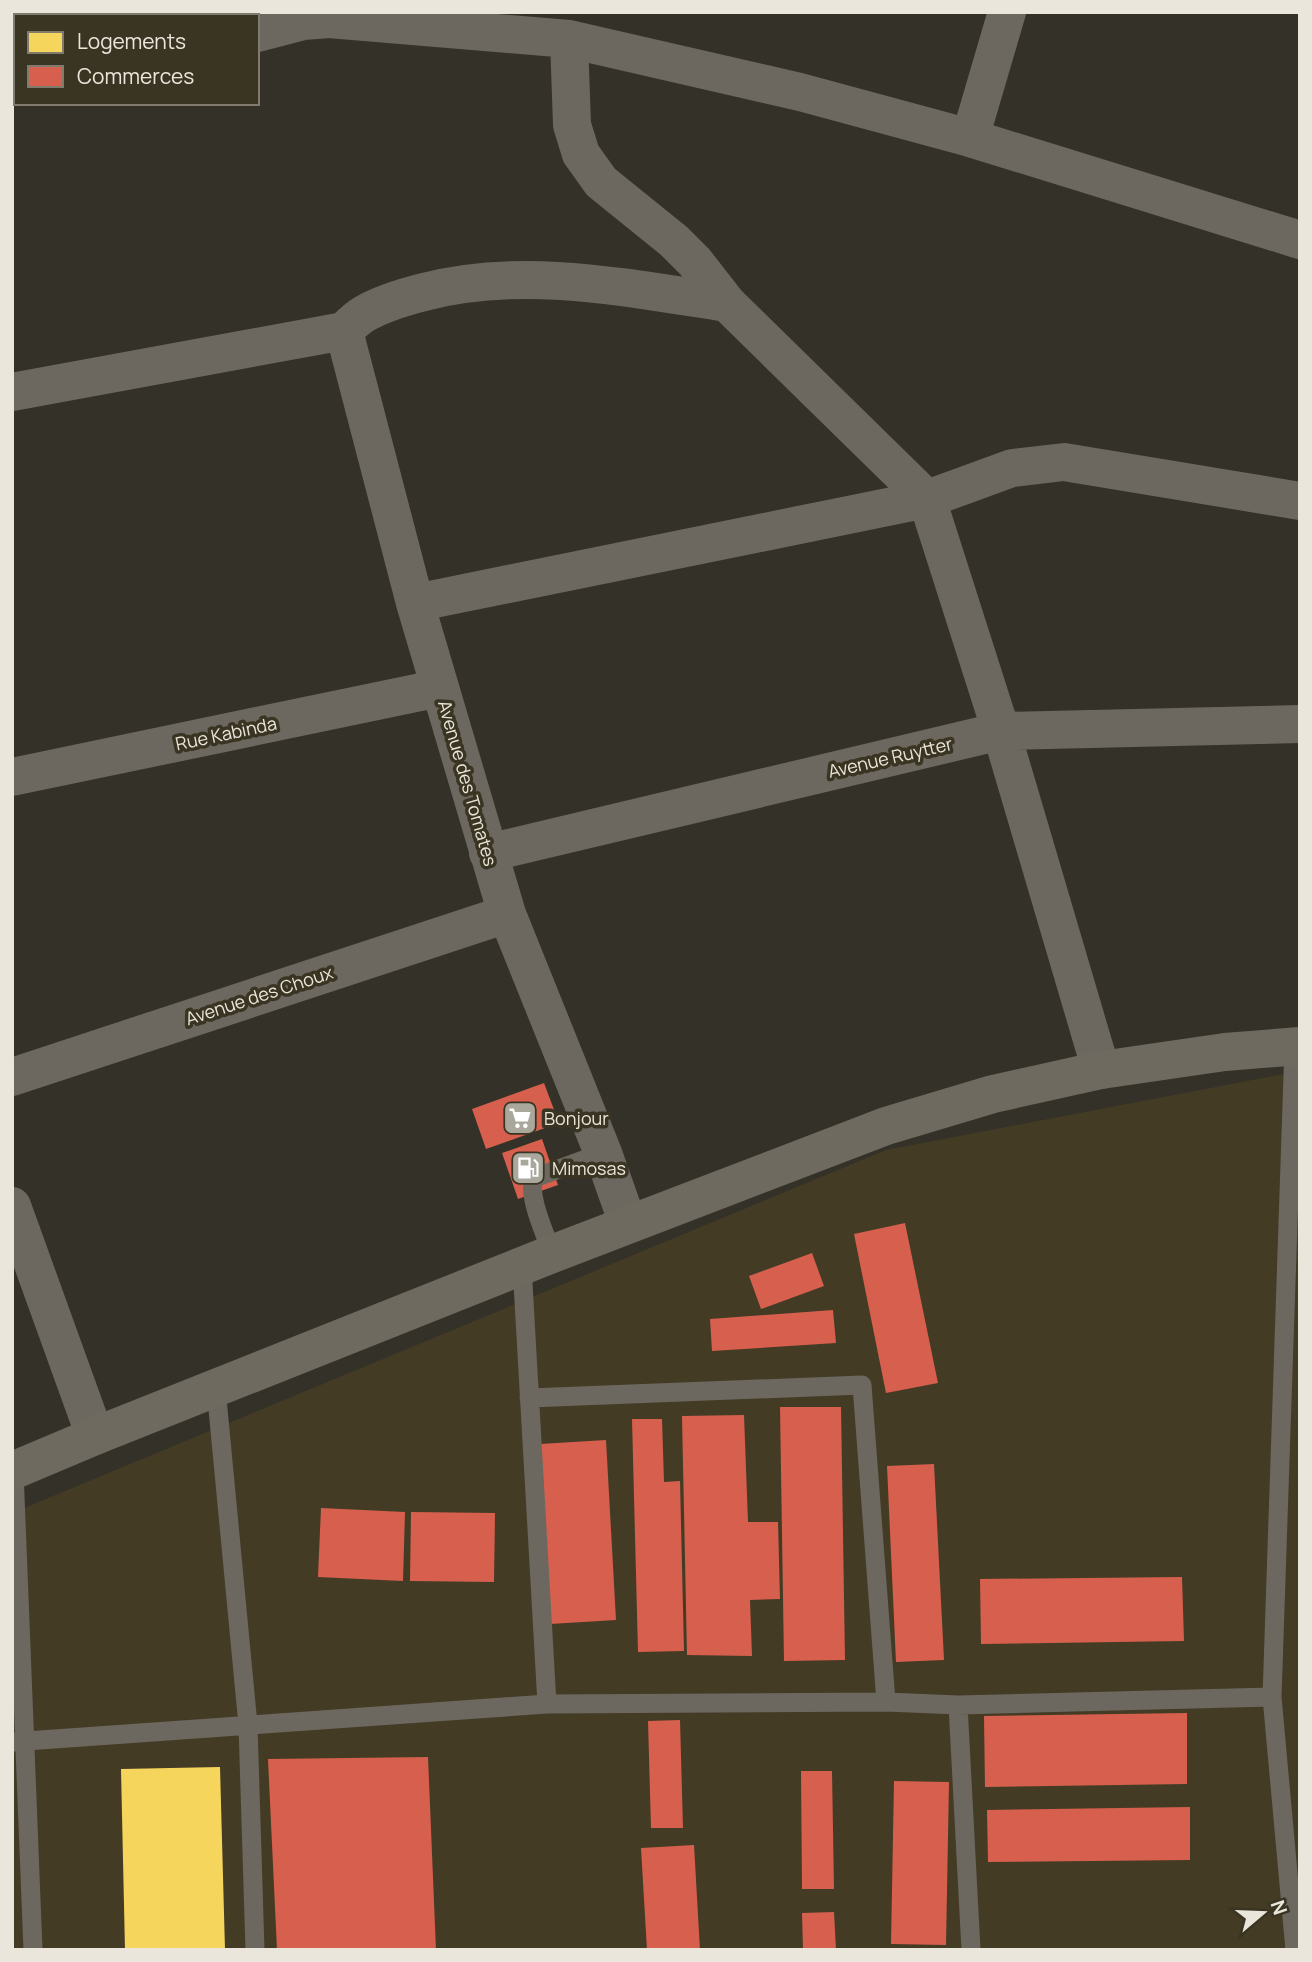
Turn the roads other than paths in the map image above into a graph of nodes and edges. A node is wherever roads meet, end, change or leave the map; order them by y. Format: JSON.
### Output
{"nodes":[{"id":1,"x":1007,"y":12,"type":"edge"},
{"id":2,"x":405,"y":18,"type":"edge"},
{"id":3,"x":259,"y":32,"type":"edge"},
{"id":4,"x":569,"y":39,"type":"junction"},
{"id":5,"x":971,"y":138,"type":"junction"},
{"id":6,"x":1300,"y":240,"type":"edge"},
{"id":7,"x":727,"y":303,"type":"junction"},
{"id":8,"x":344,"y":331,"type":"junction"},
{"id":9,"x":12,"y":392,"type":"edge"},
{"id":10,"x":927,"y":499,"type":"junction"},
{"id":11,"x":1300,"y":501,"type":"edge"},
{"id":12,"x":415,"y":603,"type":"junction"},
{"id":13,"x":440,"y":688,"type":"junction"},
{"id":14,"x":1300,"y":723,"type":"edge"},
{"id":15,"x":1001,"y":731,"type":"junction"},
{"id":16,"x":12,"y":777,"type":"edge"},
{"id":17,"x":488,"y":853,"type":"junction"},
{"id":18,"x":507,"y":914,"type":"junction"},
{"id":19,"x":1297,"y":1046,"type":"edge"},
{"id":20,"x":1101,"y":1070,"type":"junction"},
{"id":21,"x":12,"y":1077,"type":"edge"},
{"id":22,"x":603,"y":1153,"type":"junction"},
{"id":23,"x":12,"y":1206,"type":"edge"},
{"id":24,"x":628,"y":1224,"type":"junction"},
{"id":25,"x":537,"y":1260,"type":"junction"},
{"id":26,"x":216,"y":1388,"type":"junction"},
{"id":27,"x":529,"y":1398,"type":"junction"},
{"id":28,"x":95,"y":1436,"type":"junction"},
{"id":29,"x":13,"y":1471,"type":"edge"},
{"id":30,"x":1272,"y":1697,"type":"junction"},
{"id":31,"x":886,"y":1702,"type":"junction"},
{"id":32,"x":547,"y":1704,"type":"junction"},
{"id":33,"x":958,"y":1705,"type":"junction"},
{"id":34,"x":248,"y":1725,"type":"junction"},
{"id":35,"x":18,"y":1742,"type":"edge"},
{"id":36,"x":33,"y":1950,"type":"edge"},
{"id":37,"x":255,"y":1950,"type":"edge"},
{"id":38,"x":971,"y":1950,"type":"edge"},
{"id":39,"x":1295,"y":1950,"type":"edge"}],
"edges":[{"from":1,"to":5,"type":"street"},
{"from":2,"to":3,"type":"street"},
{"from":2,"to":4,"type":"street"},
{"from":4,"to":5,"type":"street"},
{"from":4,"to":7,"type":"street"},
{"from":5,"to":6,"type":"street"},
{"from":7,"to":8,"type":"street"},
{"from":7,"to":10,"type":"street"},
{"from":8,"to":9,"type":"street"},
{"from":8,"to":12,"type":"street","name":"Avenue des Tomates"},
{"from":10,"to":11,"type":"street"},
{"from":10,"to":12,"type":"street"},
{"from":10,"to":15,"type":"street"},
{"from":12,"to":13,"type":"street","name":"Avenue des Tomates"},
{"from":13,"to":16,"type":"street","name":"Rue Kabinda"},
{"from":13,"to":17,"type":"street","name":"Avenue des Tomates"},
{"from":14,"to":15,"type":"street","name":"Avenue Ruytter"},
{"from":15,"to":17,"type":"street","name":"Avenue Ruytter"},
{"from":15,"to":20,"type":"street"},
{"from":17,"to":18,"type":"street","name":"Avenue des Tomates"},
{"from":18,"to":21,"type":"street","name":"Avenue des Choux"},
{"from":18,"to":22,"type":"street","name":"Avenue des Tomates"},
{"from":19,"to":20,"type":"main road"},
{"from":19,"to":30,"type":"lane"},
{"from":20,"to":24,"type":"main road"},
{"from":22,"to":24,"type":"street","name":"Avenue des Tomates"},
{"from":22,"to":25,"type":"lane"},
{"from":23,"to":28,"type":"street"},
{"from":24,"to":25,"type":"main road"},
{"from":25,"to":26,"type":"main road"},
{"from":25,"to":27,"type":"lane"},
{"from":26,"to":28,"type":"main road"},
{"from":26,"to":34,"type":"lane"},
{"from":27,"to":31,"type":"lane"},
{"from":27,"to":32,"type":"lane"},
{"from":28,"to":29,"type":"main road"},
{"from":29,"to":35,"type":"lane"},
{"from":30,"to":33,"type":"lane"},
{"from":30,"to":39,"type":"lane"},
{"from":31,"to":32,"type":"lane"},
{"from":31,"to":33,"type":"lane"},
{"from":32,"to":34,"type":"lane"},
{"from":33,"to":38,"type":"lane"},
{"from":34,"to":35,"type":"lane"},
{"from":34,"to":37,"type":"lane"},
{"from":35,"to":36,"type":"lane"}]}
